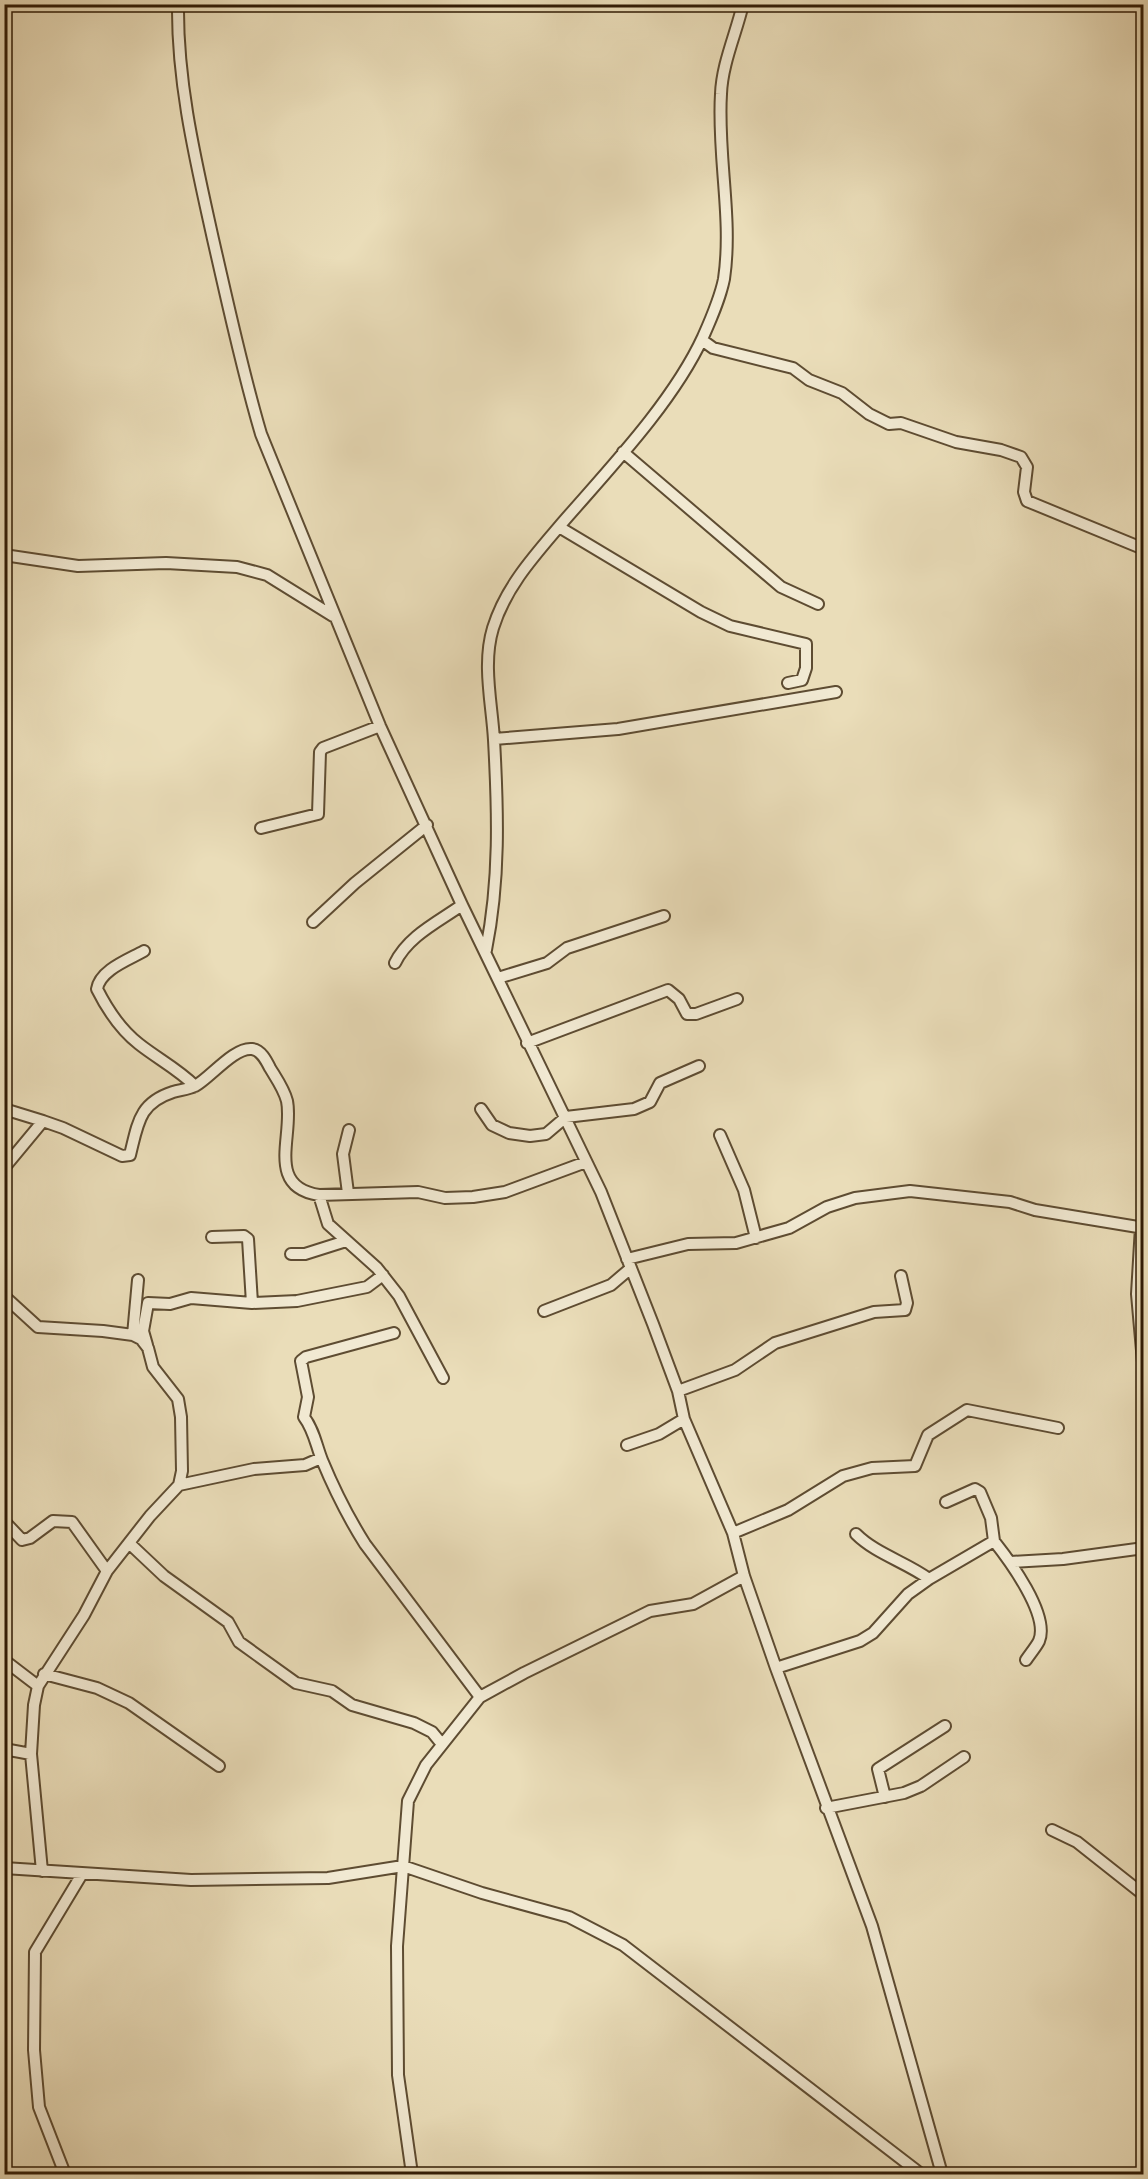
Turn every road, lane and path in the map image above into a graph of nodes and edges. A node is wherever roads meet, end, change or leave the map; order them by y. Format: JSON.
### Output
{"nodes":[{"id":1,"x":178,"y":4,"type":"edge"},
{"id":2,"x":743,"y":4,"type":"edge"},
{"id":3,"x":702,"y":339,"type":"junction"},
{"id":4,"x":623,"y":452,"type":"junction"},
{"id":5,"x":559,"y":527,"type":"junction"},
{"id":6,"x":1143,"y":549,"type":"edge"},
{"id":7,"x":4,"y":555,"type":"edge"},
{"id":8,"x":818,"y":604,"type":"dead end"},
{"id":9,"x":333,"y":616,"type":"junction"},
{"id":10,"x":788,"y":683,"type":"dead end"},
{"id":11,"x":836,"y":693,"type":"dead end"},
{"id":12,"x":380,"y":726,"type":"junction"},
{"id":13,"x":494,"y":739,"type":"junction"},
{"id":14,"x":427,"y":825,"type":"junction"},
{"id":15,"x":261,"y":828,"type":"dead end"},
{"id":16,"x":462,"y":905,"type":"junction"},
{"id":17,"x":664,"y":916,"type":"dead end"},
{"id":18,"x":313,"y":922,"type":"dead end"},
{"id":19,"x":486,"y":950,"type":"junction"},
{"id":20,"x":144,"y":951,"type":"dead end"},
{"id":21,"x":395,"y":963,"type":"dead end"},
{"id":22,"x":498,"y":978,"type":"junction"},
{"id":23,"x":737,"y":999,"type":"dead end"},
{"id":24,"x":527,"y":1043,"type":"junction"},
{"id":25,"x":699,"y":1066,"type":"dead end"},
{"id":26,"x":195,"y":1086,"type":"junction"},
{"id":27,"x":4,"y":1109,"type":"edge"},
{"id":28,"x":480,"y":1109,"type":"dead end"},
{"id":29,"x":566,"y":1117,"type":"junction"},
{"id":30,"x":43,"y":1121,"type":"junction"},
{"id":31,"x":349,"y":1130,"type":"dead end"},
{"id":32,"x":720,"y":1135,"type":"dead end"},
{"id":33,"x":586,"y":1162,"type":"junction"},
{"id":34,"x":4,"y":1168,"type":"edge"},
{"id":35,"x":348,"y":1193,"type":"junction"},
{"id":36,"x":319,"y":1195,"type":"junction"},
{"id":37,"x":1142,"y":1227,"type":"edge"},
{"id":38,"x":212,"y":1238,"type":"dead end"},
{"id":39,"x":756,"y":1238,"type":"junction"},
{"id":40,"x":346,"y":1241,"type":"junction"},
{"id":41,"x":291,"y":1254,"type":"dead end"},
{"id":42,"x":629,"y":1264,"type":"junction"},
{"id":43,"x":383,"y":1275,"type":"junction"},
{"id":44,"x":901,"y":1276,"type":"dead end"},
{"id":45,"x":138,"y":1280,"type":"dead end"},
{"id":46,"x":4,"y":1296,"type":"edge"},
{"id":47,"x":252,"y":1303,"type":"junction"},
{"id":48,"x":544,"y":1311,"type":"dead end"},
{"id":49,"x":394,"y":1333,"type":"dead end"},
{"id":50,"x":133,"y":1335,"type":"junction"},
{"id":51,"x":148,"y":1348,"type":"junction"},
{"id":52,"x":1143,"y":1362,"type":"edge"},
{"id":53,"x":443,"y":1378,"type":"dead end"},
{"id":54,"x":678,"y":1391,"type":"junction"},
{"id":55,"x":684,"y":1419,"type":"junction"},
{"id":56,"x":1058,"y":1428,"type":"dead end"},
{"id":57,"x":627,"y":1445,"type":"dead end"},
{"id":58,"x":321,"y":1458,"type":"junction"},
{"id":59,"x":179,"y":1485,"type":"junction"},
{"id":60,"x":946,"y":1502,"type":"dead end"},
{"id":61,"x":4,"y":1521,"type":"edge"},
{"id":62,"x":733,"y":1533,"type":"junction"},
{"id":63,"x":856,"y":1534,"type":"dead end"},
{"id":64,"x":994,"y":1541,"type":"junction"},
{"id":65,"x":129,"y":1543,"type":"junction"},
{"id":66,"x":1143,"y":1548,"type":"edge"},
{"id":67,"x":1011,"y":1562,"type":"junction"},
{"id":68,"x":107,"y":1571,"type":"junction"},
{"id":69,"x":744,"y":1576,"type":"junction"},
{"id":70,"x":928,"y":1579,"type":"junction"},
{"id":71,"x":4,"y":1659,"type":"edge"},
{"id":72,"x":1026,"y":1660,"type":"dead end"},
{"id":73,"x":776,"y":1668,"type":"junction"},
{"id":74,"x":44,"y":1674,"type":"junction"},
{"id":75,"x":38,"y":1686,"type":"junction"},
{"id":76,"x":480,"y":1697,"type":"junction"},
{"id":77,"x":945,"y":1726,"type":"dead end"},
{"id":78,"x":441,"y":1743,"type":"junction"},
{"id":79,"x":4,"y":1749,"type":"edge"},
{"id":80,"x":31,"y":1754,"type":"junction"},
{"id":81,"x":964,"y":1757,"type":"dead end"},
{"id":82,"x":219,"y":1766,"type":"dead end"},
{"id":83,"x":885,"y":1797,"type":"junction"},
{"id":84,"x":826,"y":1808,"type":"junction"},
{"id":85,"x":1052,"y":1830,"type":"dead end"},
{"id":86,"x":403,"y":1866,"type":"junction"},
{"id":87,"x":4,"y":1868,"type":"edge"},
{"id":88,"x":42,"y":1871,"type":"junction"},
{"id":89,"x":82,"y":1874,"type":"junction"},
{"id":90,"x":1143,"y":1895,"type":"edge"},
{"id":91,"x":65,"y":2175,"type":"edge"},
{"id":92,"x":412,"y":2175,"type":"edge"},
{"id":93,"x":921,"y":2175,"type":"edge"},
{"id":94,"x":942,"y":2175,"type":"edge"}],
"edges":[{"from":1,"to":9,"type":"street"},
{"from":2,"to":3,"type":"street"},
{"from":3,"to":4,"type":"street"},
{"from":3,"to":6,"type":"street"},
{"from":4,"to":5,"type":"street"},
{"from":4,"to":8,"type":"street"},
{"from":5,"to":10,"type":"street"},
{"from":5,"to":13,"type":"street"},
{"from":7,"to":9,"type":"street"},
{"from":9,"to":12,"type":"street"},
{"from":11,"to":13,"type":"street"},
{"from":12,"to":14,"type":"street"},
{"from":12,"to":15,"type":"street"},
{"from":13,"to":19,"type":"street"},
{"from":14,"to":16,"type":"street"},
{"from":14,"to":18,"type":"street"},
{"from":16,"to":19,"type":"street"},
{"from":16,"to":21,"type":"street"},
{"from":17,"to":22,"type":"street"},
{"from":19,"to":22,"type":"street"},
{"from":20,"to":26,"type":"street"},
{"from":22,"to":24,"type":"street"},
{"from":23,"to":24,"type":"street"},
{"from":24,"to":29,"type":"street"},
{"from":25,"to":29,"type":"street"},
{"from":26,"to":30,"type":"street"},
{"from":26,"to":36,"type":"street"},
{"from":27,"to":30,"type":"street"},
{"from":28,"to":29,"type":"street"},
{"from":29,"to":33,"type":"street"},
{"from":30,"to":34,"type":"street"},
{"from":31,"to":35,"type":"street"},
{"from":32,"to":39,"type":"street"},
{"from":33,"to":35,"type":"street"},
{"from":33,"to":42,"type":"street"},
{"from":35,"to":36,"type":"street"},
{"from":36,"to":40,"type":"street"},
{"from":37,"to":39,"type":"street"},
{"from":37,"to":52,"type":"street"},
{"from":38,"to":47,"type":"street"},
{"from":39,"to":42,"type":"street"},
{"from":40,"to":41,"type":"street"},
{"from":40,"to":43,"type":"street"},
{"from":42,"to":48,"type":"street"},
{"from":42,"to":54,"type":"street"},
{"from":43,"to":47,"type":"street"},
{"from":43,"to":53,"type":"street"},
{"from":44,"to":54,"type":"street"},
{"from":45,"to":50,"type":"street"},
{"from":46,"to":50,"type":"street"},
{"from":47,"to":51,"type":"street"},
{"from":49,"to":58,"type":"street"},
{"from":50,"to":51,"type":"street"},
{"from":51,"to":59,"type":"street"},
{"from":54,"to":55,"type":"street"},
{"from":55,"to":57,"type":"street"},
{"from":55,"to":62,"type":"street"},
{"from":56,"to":62,"type":"street"},
{"from":58,"to":59,"type":"street"},
{"from":58,"to":76,"type":"street"},
{"from":59,"to":65,"type":"street"},
{"from":60,"to":64,"type":"street"},
{"from":61,"to":68,"type":"street"},
{"from":62,"to":69,"type":"street"},
{"from":63,"to":70,"type":"street"},
{"from":64,"to":67,"type":"street"},
{"from":64,"to":70,"type":"street"},
{"from":65,"to":68,"type":"street"},
{"from":65,"to":78,"type":"street"},
{"from":66,"to":67,"type":"street"},
{"from":67,"to":72,"type":"street"},
{"from":68,"to":74,"type":"street"},
{"from":69,"to":73,"type":"street"},
{"from":69,"to":76,"type":"street"},
{"from":70,"to":73,"type":"street"},
{"from":71,"to":75,"type":"street"},
{"from":73,"to":84,"type":"street"},
{"from":74,"to":75,"type":"street"},
{"from":74,"to":82,"type":"street"},
{"from":75,"to":80,"type":"street"},
{"from":76,"to":78,"type":"street"},
{"from":77,"to":83,"type":"street"},
{"from":78,"to":86,"type":"street"},
{"from":79,"to":80,"type":"street"},
{"from":80,"to":88,"type":"street"},
{"from":81,"to":83,"type":"street"},
{"from":83,"to":84,"type":"street"},
{"from":84,"to":94,"type":"street"},
{"from":85,"to":90,"type":"street"},
{"from":86,"to":89,"type":"street"},
{"from":86,"to":92,"type":"street"},
{"from":86,"to":93,"type":"street"},
{"from":87,"to":88,"type":"street"},
{"from":88,"to":89,"type":"street"},
{"from":89,"to":91,"type":"street"}]}
